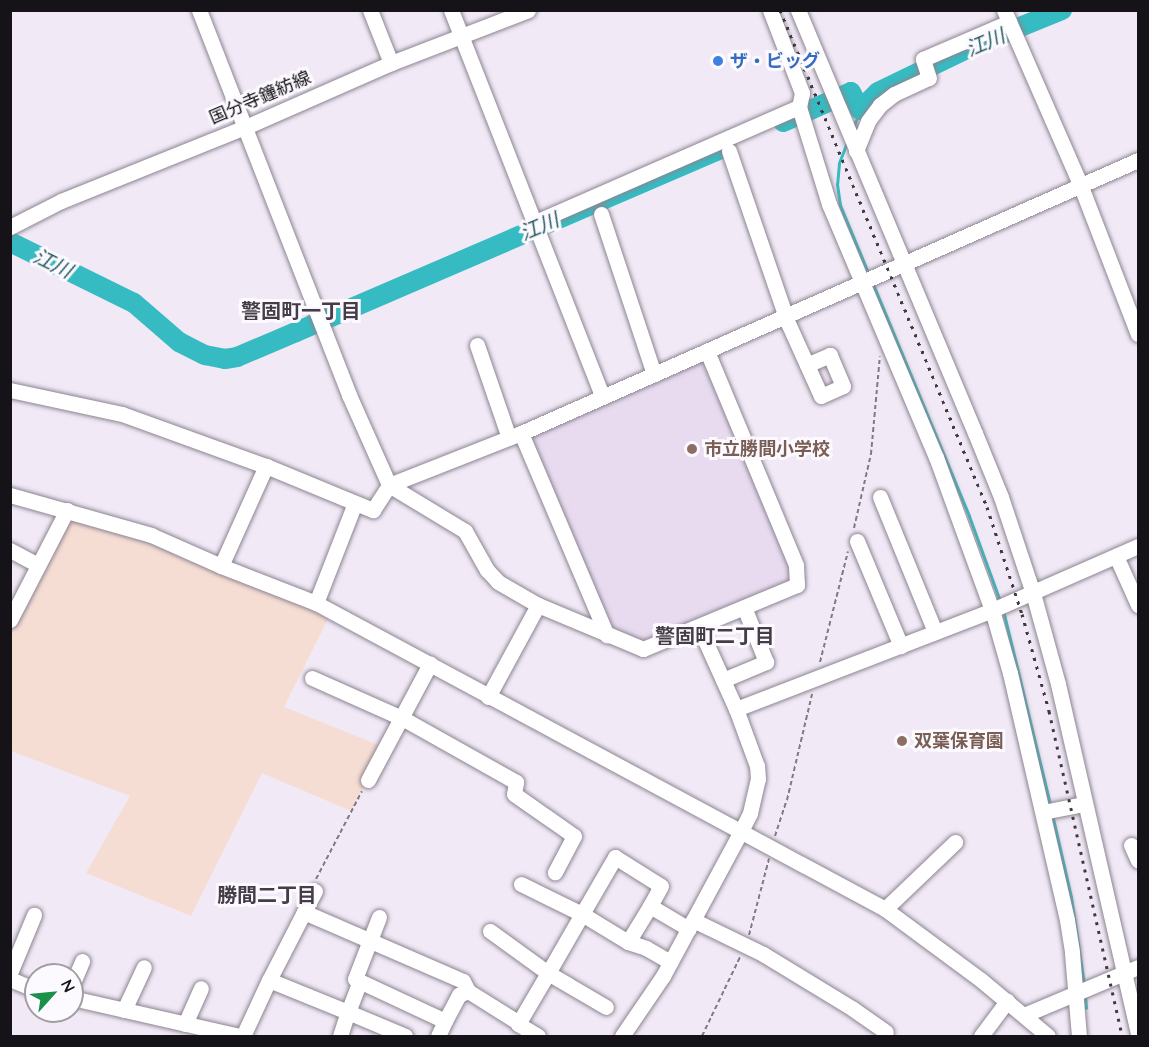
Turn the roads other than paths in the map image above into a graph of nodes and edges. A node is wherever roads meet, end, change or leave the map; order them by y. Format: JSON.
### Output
{"nodes":[{"id":1,"x":199,"y":10,"type":"edge"},
{"id":2,"x":370,"y":10,"type":"edge"},
{"id":3,"x":451,"y":10,"type":"edge"},
{"id":4,"x":528,"y":10,"type":"edge"},
{"id":5,"x":770,"y":10,"type":"edge"},
{"id":6,"x":798,"y":10,"type":"edge"},
{"id":7,"x":1006,"y":16,"type":"edge"},
{"id":8,"x":461,"y":37,"type":"junction"},
{"id":9,"x":392,"y":63,"type":"junction"},
{"id":10,"x":828,"y":83,"type":"junction"},
{"id":11,"x":801,"y":100,"type":"junction"},
{"id":12,"x":243,"y":128,"type":"junction"},
{"id":13,"x":729,"y":151,"type":"dead end"},
{"id":14,"x":856,"y":151,"type":"junction"},
{"id":15,"x":1138,"y":160,"type":"edge"},
{"id":16,"x":1080,"y":184,"type":"junction"},
{"id":17,"x":601,"y":214,"type":"dead end"},
{"id":18,"x":533,"y":224,"type":"junction"},
{"id":19,"x":10,"y":227,"type":"edge"},
{"id":20,"x":904,"y":262,"type":"junction"},
{"id":21,"x":862,"y":281,"type":"junction"},
{"id":22,"x":786,"y":314,"type":"junction"},
{"id":23,"x":1138,"y":334,"type":"edge"},
{"id":24,"x":477,"y":345,"type":"dead end"},
{"id":25,"x":707,"y":351,"type":"junction"},
{"id":26,"x":807,"y":365,"type":"dead end"},
{"id":27,"x":654,"y":374,"type":"junction"},
{"id":28,"x":10,"y":390,"type":"edge"},
{"id":29,"x":602,"y":396,"type":"junction"},
{"id":30,"x":515,"y":435,"type":"junction"},
{"id":31,"x":266,"y":466,"type":"junction"},
{"id":32,"x":389,"y":485,"type":"junction"},
{"id":33,"x":10,"y":495,"type":"edge"},
{"id":34,"x":880,"y":497,"type":"dead end"},
{"id":35,"x":355,"y":503,"type":"junction"},
{"id":36,"x":67,"y":510,"type":"junction"},
{"id":37,"x":853,"y":540,"type":"road end"},
{"id":38,"x":1138,"y":546,"type":"edge"},
{"id":39,"x":10,"y":550,"type":"edge"},
{"id":40,"x":1116,"y":556,"type":"junction"},
{"id":41,"x":38,"y":565,"type":"junction"},
{"id":42,"x":221,"y":566,"type":"junction"},
{"id":43,"x":1033,"y":593,"type":"junction"},
{"id":44,"x":316,"y":603,"type":"junction"},
{"id":45,"x":538,"y":605,"type":"junction"},
{"id":46,"x":1138,"y":605,"type":"edge"},
{"id":47,"x":744,"y":607,"type":"junction"},
{"id":48,"x":992,"y":610,"type":"junction"},
{"id":49,"x":11,"y":616,"type":"edge"},
{"id":50,"x":699,"y":627,"type":"junction"},
{"id":51,"x":935,"y":632,"type":"junction"},
{"id":52,"x":607,"y":636,"type":"junction"},
{"id":53,"x":901,"y":646,"type":"junction"},
{"id":54,"x":430,"y":664,"type":"junction"},
{"id":55,"x":312,"y":678,"type":"dead end"},
{"id":56,"x":723,"y":680,"type":"junction"},
{"id":57,"x":488,"y":698,"type":"junction"},
{"id":58,"x":736,"y":709,"type":"junction"},
{"id":59,"x":402,"y":718,"type":"junction"},
{"id":60,"x":368,"y":780,"type":"dead end"},
{"id":61,"x":1084,"y":804,"type":"junction"},
{"id":62,"x":1042,"y":812,"type":"junction"},
{"id":63,"x":741,"y":831,"type":"junction"},
{"id":64,"x":955,"y":842,"type":"dead end"},
{"id":65,"x":1131,"y":845,"type":"dead end"},
{"id":66,"x":1138,"y":861,"type":"edge"},
{"id":67,"x":555,"y":872,"type":"dead end"},
{"id":68,"x":521,"y":884,"type":"dead end"},
{"id":69,"x":315,"y":891,"type":"dead end"},
{"id":70,"x":651,"y":906,"type":"junction"},
{"id":71,"x":885,"y":909,"type":"junction"},
{"id":72,"x":304,"y":912,"type":"junction"},
{"id":73,"x":582,"y":914,"type":"junction"},
{"id":74,"x":34,"y":915,"type":"dead end"},
{"id":75,"x":379,"y":917,"type":"dead end"},
{"id":76,"x":691,"y":924,"type":"junction"},
{"id":77,"x":490,"y":931,"type":"dead end"},
{"id":78,"x":369,"y":940,"type":"junction"},
{"id":79,"x":628,"y":942,"type":"junction"},
{"id":80,"x":82,"y":960,"type":"dead end"},
{"id":81,"x":670,"y":962,"type":"junction"},
{"id":82,"x":81,"y":963,"type":"edge"},
{"id":83,"x":144,"y":966,"type":"dead end"},
{"id":84,"x":1132,"y":970,"type":"edge"},
{"id":85,"x":10,"y":973,"type":"edge"},
{"id":86,"x":548,"y":973,"type":"junction"},
{"id":87,"x":10,"y":979,"type":"edge"},
{"id":88,"x":269,"y":980,"type":"junction"},
{"id":89,"x":360,"y":981,"type":"junction"},
{"id":90,"x":24,"y":985,"type":"edge"},
{"id":91,"x":201,"y":988,"type":"dead end"},
{"id":92,"x":468,"y":991,"type":"junction"},
{"id":93,"x":1076,"y":995,"type":"junction"},
{"id":94,"x":84,"y":1001,"type":"edge"},
{"id":95,"x":1007,"y":1001,"type":"junction"},
{"id":96,"x":606,"y":1006,"type":"dead end"},
{"id":97,"x":124,"y":1010,"type":"junction"},
{"id":98,"x":348,"y":1012,"type":"junction"},
{"id":99,"x":1023,"y":1015,"type":"junction"},
{"id":100,"x":445,"y":1021,"type":"junction"},
{"id":101,"x":519,"y":1023,"type":"junction"},
{"id":102,"x":184,"y":1024,"type":"junction"},
{"id":103,"x":886,"y":1032,"type":"dead end"},
{"id":104,"x":1138,"y":1033,"type":"edge"},
{"id":105,"x":238,"y":1036,"type":"edge"},
{"id":106,"x":243,"y":1036,"type":"edge"},
{"id":107,"x":340,"y":1036,"type":"edge"},
{"id":108,"x":405,"y":1036,"type":"edge"},
{"id":109,"x":438,"y":1036,"type":"edge"},
{"id":110,"x":538,"y":1036,"type":"edge"},
{"id":111,"x":622,"y":1036,"type":"edge"},
{"id":112,"x":981,"y":1036,"type":"edge"},
{"id":113,"x":1048,"y":1036,"type":"edge"},
{"id":114,"x":1079,"y":1036,"type":"edge"}],
"edges":[{"from":1,"to":12,"type":"street"},
{"from":2,"to":9,"type":"street"},
{"from":3,"to":8,"type":"street"},
{"from":4,"to":8,"type":"street","name":"国分寺鐘紡線"},
{"from":5,"to":11,"type":"street"},
{"from":6,"to":10,"type":"street"},
{"from":7,"to":14,"type":"street"},
{"from":7,"to":16,"type":"street"},
{"from":8,"to":9,"type":"street","name":"国分寺鐘紡線"},
{"from":8,"to":18,"type":"street"},
{"from":9,"to":12,"type":"street","name":"国分寺鐘紡線"},
{"from":10,"to":11,"type":"street"},
{"from":10,"to":14,"type":"street"},
{"from":11,"to":18,"type":"street"},
{"from":11,"to":21,"type":"street"},
{"from":12,"to":19,"type":"street","name":"国分寺鐘紡線"},
{"from":12,"to":32,"type":"street"},
{"from":13,"to":22,"type":"street"},
{"from":14,"to":20,"type":"street"},
{"from":15,"to":16,"type":"street"},
{"from":16,"to":20,"type":"street"},
{"from":16,"to":23,"type":"street"},
{"from":17,"to":27,"type":"street"},
{"from":18,"to":29,"type":"street"},
{"from":20,"to":21,"type":"street"},
{"from":20,"to":43,"type":"street"},
{"from":21,"to":22,"type":"street"},
{"from":21,"to":48,"type":"street"},
{"from":22,"to":25,"type":"street"},
{"from":22,"to":26,"type":"street"},
{"from":24,"to":30,"type":"street"},
{"from":25,"to":27,"type":"street"},
{"from":25,"to":47,"type":"street"},
{"from":27,"to":29,"type":"street"},
{"from":28,"to":31,"type":"street"},
{"from":29,"to":30,"type":"street"},
{"from":30,"to":32,"type":"street"},
{"from":30,"to":52,"type":"street"},
{"from":31,"to":35,"type":"street"},
{"from":31,"to":42,"type":"street"},
{"from":32,"to":35,"type":"street"},
{"from":32,"to":45,"type":"street"},
{"from":33,"to":36,"type":"street"},
{"from":34,"to":51,"type":"street"},
{"from":35,"to":44,"type":"street"},
{"from":36,"to":41,"type":"street"},
{"from":36,"to":42,"type":"street"},
{"from":37,"to":53,"type":"street"},
{"from":38,"to":40,"type":"street"},
{"from":39,"to":41,"type":"street"},
{"from":40,"to":43,"type":"street"},
{"from":40,"to":46,"type":"street"},
{"from":41,"to":49,"type":"street"},
{"from":42,"to":44,"type":"street"},
{"from":43,"to":48,"type":"street"},
{"from":43,"to":61,"type":"street"},
{"from":44,"to":54,"type":"street"},
{"from":45,"to":52,"type":"street"},
{"from":45,"to":57,"type":"street"},
{"from":47,"to":50,"type":"street"},
{"from":47,"to":56,"type":"street"},
{"from":48,"to":51,"type":"street"},
{"from":48,"to":62,"type":"street"},
{"from":50,"to":52,"type":"street"},
{"from":50,"to":56,"type":"street"},
{"from":51,"to":53,"type":"street"},
{"from":53,"to":58,"type":"street"},
{"from":54,"to":57,"type":"street"},
{"from":54,"to":59,"type":"street"},
{"from":55,"to":59,"type":"street"},
{"from":56,"to":58,"type":"street"},
{"from":57,"to":63,"type":"street"},
{"from":58,"to":63,"type":"street"},
{"from":59,"to":60,"type":"street"},
{"from":59,"to":67,"type":"street"},
{"from":61,"to":62,"type":"street"},
{"from":61,"to":84,"type":"street"},
{"from":62,"to":93,"type":"street"},
{"from":63,"to":71,"type":"street"},
{"from":63,"to":76,"type":"street"},
{"from":64,"to":71,"type":"street"},
{"from":65,"to":66,"type":"street"},
{"from":68,"to":73,"type":"street"},
{"from":69,"to":72,"type":"street"},
{"from":70,"to":73,"type":"street"},
{"from":70,"to":76,"type":"street"},
{"from":70,"to":79,"type":"street"},
{"from":71,"to":95,"type":"street"},
{"from":72,"to":78,"type":"street"},
{"from":72,"to":88,"type":"street"},
{"from":73,"to":79,"type":"street"},
{"from":73,"to":86,"type":"street"},
{"from":74,"to":85,"type":"street"},
{"from":75,"to":78,"type":"street"},
{"from":76,"to":81,"type":"street"},
{"from":76,"to":103,"type":"street"},
{"from":77,"to":86,"type":"street"},
{"from":78,"to":89,"type":"street"},
{"from":78,"to":92,"type":"street"},
{"from":79,"to":81,"type":"street"},
{"from":80,"to":82,"type":"street"},
{"from":81,"to":111,"type":"street"},
{"from":83,"to":97,"type":"street"},
{"from":84,"to":93,"type":"street"},
{"from":84,"to":104,"type":"street"},
{"from":86,"to":96,"type":"street"},
{"from":86,"to":101,"type":"street"},
{"from":87,"to":90,"type":"street"},
{"from":88,"to":98,"type":"street"},
{"from":88,"to":106,"type":"street"},
{"from":89,"to":98,"type":"street"},
{"from":89,"to":100,"type":"street"},
{"from":91,"to":102,"type":"street"},
{"from":92,"to":100,"type":"street"},
{"from":92,"to":101,"type":"street"},
{"from":93,"to":99,"type":"street"},
{"from":93,"to":114,"type":"street"},
{"from":94,"to":97,"type":"street"},
{"from":95,"to":99,"type":"street"},
{"from":95,"to":112,"type":"street"},
{"from":97,"to":102,"type":"street"},
{"from":98,"to":107,"type":"street"},
{"from":98,"to":108,"type":"street"},
{"from":99,"to":113,"type":"street"},
{"from":100,"to":109,"type":"street"},
{"from":101,"to":110,"type":"street"},
{"from":102,"to":105,"type":"street"}]}
